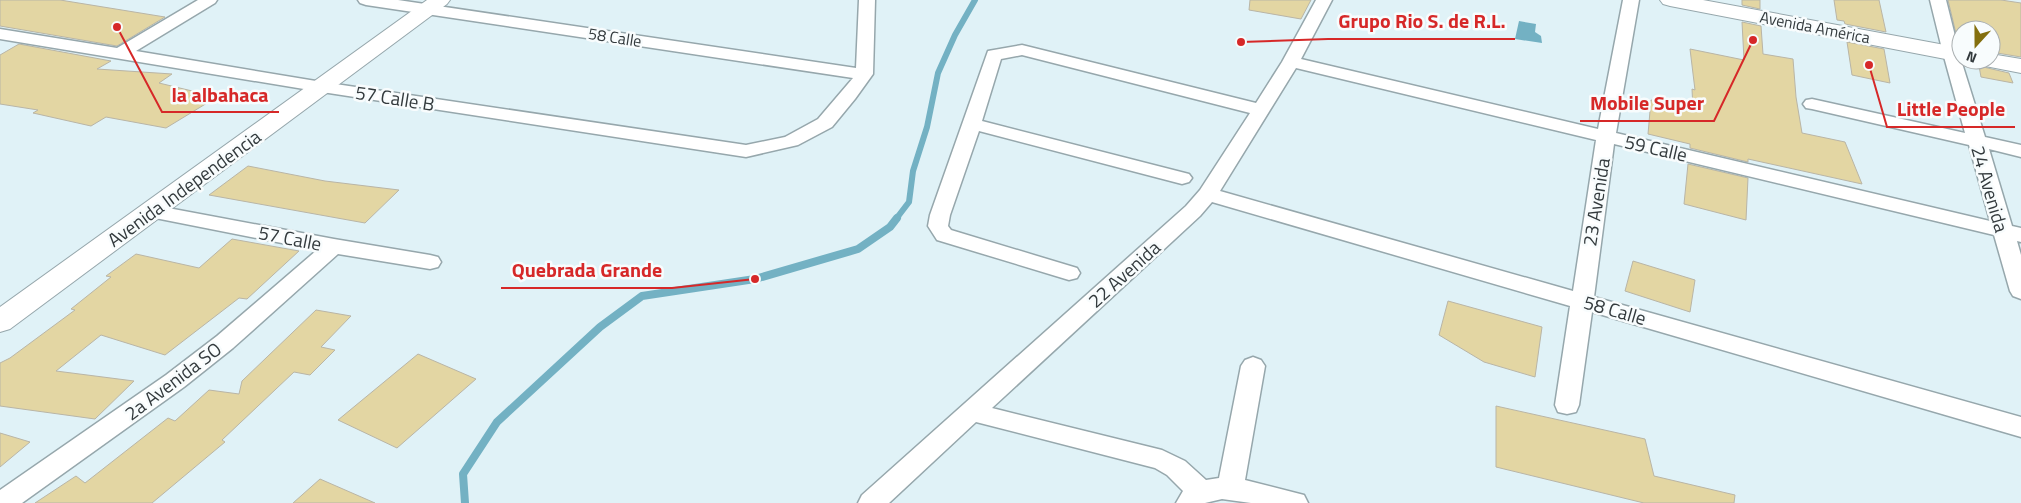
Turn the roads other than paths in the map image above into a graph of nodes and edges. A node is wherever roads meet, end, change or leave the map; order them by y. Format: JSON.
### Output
{"nodes":[{"id":1,"x":209,"y":0,"type":"edge"},
{"id":2,"x":366,"y":0,"type":"edge"},
{"id":3,"x":867,"y":0,"type":"edge"},
{"id":4,"x":1324,"y":0,"type":"edge"},
{"id":5,"x":1631,"y":0,"type":"edge"},
{"id":6,"x":1670,"y":0,"type":"edge"},
{"id":7,"x":1938,"y":0,"type":"edge"},
{"id":8,"x":435,"y":4,"type":"edge"},
{"id":9,"x":0,"y":34,"type":"edge"},
{"id":10,"x":1951,"y":39,"type":"edge"},
{"id":11,"x":121,"y":53,"type":"junction"},
{"id":12,"x":1951,"y":53,"type":"edge"},
{"id":13,"x":1291,"y":62,"type":"junction"},
{"id":14,"x":2001,"y":62,"type":"edge"},
{"id":15,"x":2021,"y":66,"type":"edge"},
{"id":16,"x":1960,"y":70,"type":"edge"},
{"id":17,"x":864,"y":74,"type":"junction"},
{"id":18,"x":322,"y":87,"type":"junction"},
{"id":19,"x":1812,"y":104,"type":"dead end"},
{"id":20,"x":1261,"y":110,"type":"junction"},
{"id":21,"x":972,"y":124,"type":"junction"},
{"id":22,"x":1606,"y":136,"type":"junction"},
{"id":23,"x":1976,"y":142,"type":"junction"},
{"id":24,"x":2021,"y":152,"type":"edge"},
{"id":25,"x":1182,"y":178,"type":"dead end"},
{"id":26,"x":1208,"y":194,"type":"junction"},
{"id":27,"x":152,"y":211,"type":"junction"},
{"id":28,"x":2002,"y":231,"type":"junction"},
{"id":29,"x":2021,"y":235,"type":"edge"},
{"id":30,"x":334,"y":246,"type":"junction"},
{"id":31,"x":430,"y":262,"type":"dead end"},
{"id":32,"x":1069,"y":273,"type":"dead end"},
{"id":33,"x":2021,"y":291,"type":"edge"},
{"id":34,"x":1581,"y":300,"type":"junction"},
{"id":35,"x":0,"y":322,"type":"edge"},
{"id":36,"x":1253,"y":366,"type":"dead end"},
{"id":37,"x":1567,"y":405,"type":"dead end"},
{"id":38,"x":972,"y":412,"type":"junction"},
{"id":39,"x":2021,"y":427,"type":"edge"},
{"id":40,"x":1230,"y":488,"type":"junction"},
{"id":41,"x":1194,"y":497,"type":"edge"},
{"id":42,"x":2,"y":503,"type":"edge"},
{"id":43,"x":871,"y":503,"type":"edge"},
{"id":44,"x":1295,"y":503,"type":"edge"}],
"edges":[{"from":1,"to":11,"type":"street"},
{"from":2,"to":8,"type":"street","name":"58 Calle"},
{"from":3,"to":17,"type":"street"},
{"from":4,"to":13,"type":"street","name":"22 Avenida"},
{"from":5,"to":22,"type":"street","name":"23 Avenida"},
{"from":6,"to":12,"type":"street","name":"Avenida América"},
{"from":7,"to":10,"type":"street","name":"24 Avenida"},
{"from":8,"to":17,"type":"street","name":"58 Calle"},
{"from":8,"to":18,"type":"street","name":"Avenida Independencia"},
{"from":9,"to":11,"type":"street","name":"57 Calle B"},
{"from":11,"to":18,"type":"street","name":"57 Calle B"},
{"from":13,"to":20,"type":"street","name":"22 Avenida"},
{"from":13,"to":22,"type":"street","name":"59 Calle"},
{"from":14,"to":15,"type":"street"},
{"from":16,"to":23,"type":"street","name":"24 Avenida"},
{"from":17,"to":18,"type":"street","name":"57 Calle B"},
{"from":18,"to":27,"type":"street","name":"Avenida Independencia"},
{"from":19,"to":23,"type":"street"},
{"from":20,"to":21,"type":"street"},
{"from":20,"to":26,"type":"street","name":"22 Avenida"},
{"from":21,"to":25,"type":"street"},
{"from":21,"to":32,"type":"street"},
{"from":22,"to":28,"type":"street","name":"59 Calle"},
{"from":22,"to":34,"type":"street","name":"23 Avenida"},
{"from":23,"to":24,"type":"street"},
{"from":23,"to":28,"type":"street","name":"24 Avenida"},
{"from":26,"to":34,"type":"street","name":"58 Calle"},
{"from":26,"to":38,"type":"street","name":"22 Avenida"},
{"from":27,"to":30,"type":"street","name":"57 Calle"},
{"from":27,"to":35,"type":"street","name":"Avenida Independencia"},
{"from":28,"to":29,"type":"street","name":"59 Calle"},
{"from":28,"to":33,"type":"street","name":"24 Avenida"},
{"from":30,"to":31,"type":"street","name":"57 Calle"},
{"from":30,"to":42,"type":"street","name":"2a Avenida SO"},
{"from":34,"to":37,"type":"street","name":"23 Avenida"},
{"from":34,"to":39,"type":"street","name":"58 Calle"},
{"from":36,"to":40,"type":"street"},
{"from":38,"to":41,"type":"street"},
{"from":38,"to":43,"type":"street","name":"22 Avenida"},
{"from":40,"to":41,"type":"street"},
{"from":40,"to":44,"type":"street"}]}
